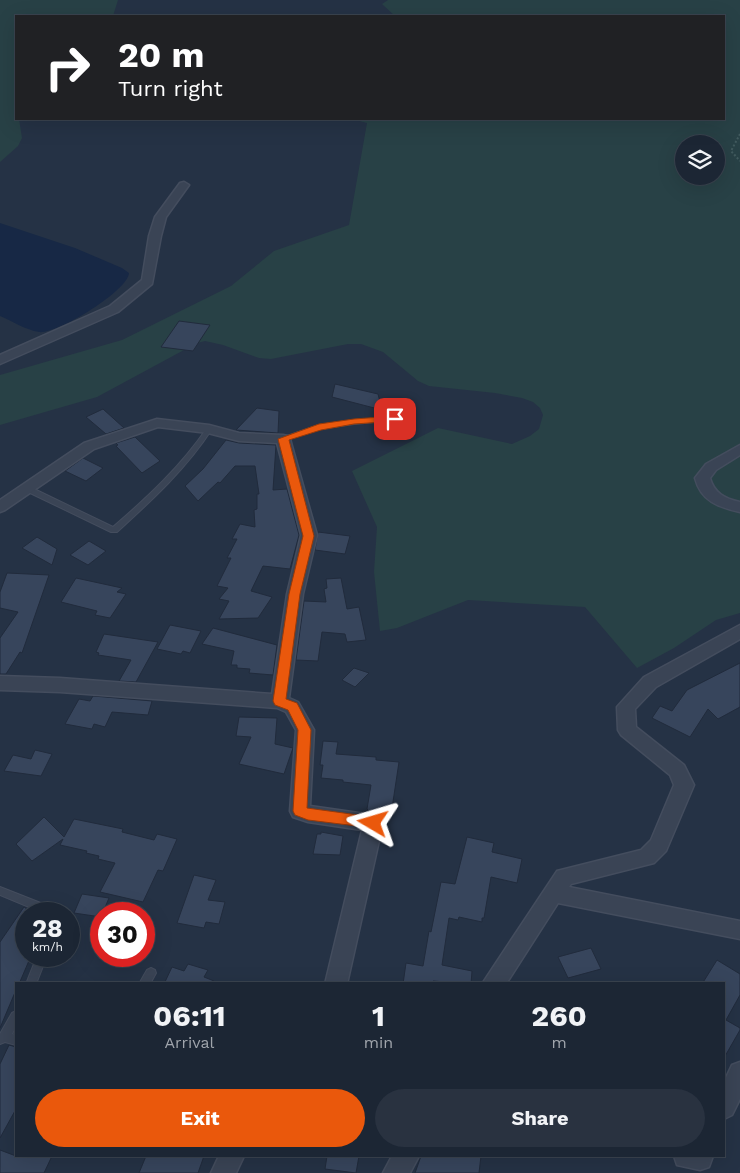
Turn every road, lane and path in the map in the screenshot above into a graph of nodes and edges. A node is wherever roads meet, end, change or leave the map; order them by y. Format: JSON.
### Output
{"nodes":[{"id":1,"x":740,"y":134,"type":"edge"},
{"id":2,"x":740,"y":161,"type":"edge"},
{"id":3,"x":184,"y":185,"type":"dead end"},
{"id":4,"x":0,"y":360,"type":"edge"},
{"id":5,"x":395,"y":419,"type":"dead end"},
{"id":6,"x":209,"y":429,"type":"junction"},
{"id":7,"x":283,"y":439,"type":"junction"},
{"id":8,"x":740,"y":450,"type":"edge"},
{"id":9,"x":28,"y":489,"type":"junction"},
{"id":10,"x":0,"y":507,"type":"edge"},
{"id":11,"x":740,"y":507,"type":"edge"},
{"id":12,"x":740,"y":631,"type":"edge"},
{"id":13,"x":0,"y":683,"type":"edge"},
{"id":14,"x":280,"y":701,"type":"junction"},
{"id":15,"x":0,"y":891,"type":"edge"},
{"id":16,"x":552,"y":893,"type":"junction"},
{"id":17,"x":28,"y":902,"type":"edge"},
{"id":18,"x":740,"y":930,"type":"edge"},
{"id":19,"x":38,"y":967,"type":"edge"},
{"id":20,"x":151,"y":973,"type":"dead end"},
{"id":21,"x":32,"y":982,"type":"edge"},
{"id":22,"x":145,"y":982,"type":"edge"},
{"id":23,"x":336,"y":982,"type":"edge"},
{"id":24,"x":494,"y":982,"type":"edge"},
{"id":25,"x":15,"y":1018,"type":"edge"},
{"id":26,"x":2,"y":1038,"type":"edge"},
{"id":27,"x":15,"y":1040,"type":"edge"},
{"id":28,"x":740,"y":1072,"type":"edge"},
{"id":29,"x":725,"y":1105,"type":"edge"},
{"id":30,"x":231,"y":1157,"type":"edge"},
{"id":31,"x":406,"y":1157,"type":"edge"},
{"id":32,"x":223,"y":1173,"type":"edge"},
{"id":33,"x":394,"y":1173,"type":"edge"}],
"edges":[{"from":1,"to":2,"type":"path"},
{"from":3,"to":4,"type":"street"},
{"from":5,"to":7,"type":"lane"},
{"from":6,"to":7,"type":"street"},
{"from":6,"to":9,"type":"street"},
{"from":6,"to":9,"type":"lane"},
{"from":7,"to":14,"type":"street"},
{"from":8,"to":11,"type":"street"},
{"from":9,"to":10,"type":"street"},
{"from":12,"to":16,"type":"street"},
{"from":13,"to":14,"type":"street"},
{"from":14,"to":23,"type":"street"},
{"from":15,"to":17,"type":"lane"},
{"from":16,"to":18,"type":"street"},
{"from":16,"to":24,"type":"street"},
{"from":19,"to":21,"type":"lane"},
{"from":20,"to":22,"type":"lane"},
{"from":25,"to":26,"type":"lane"},
{"from":26,"to":27,"type":"lane"},
{"from":28,"to":29,"type":"street"},
{"from":30,"to":32,"type":"street"},
{"from":31,"to":33,"type":"street"}]}
